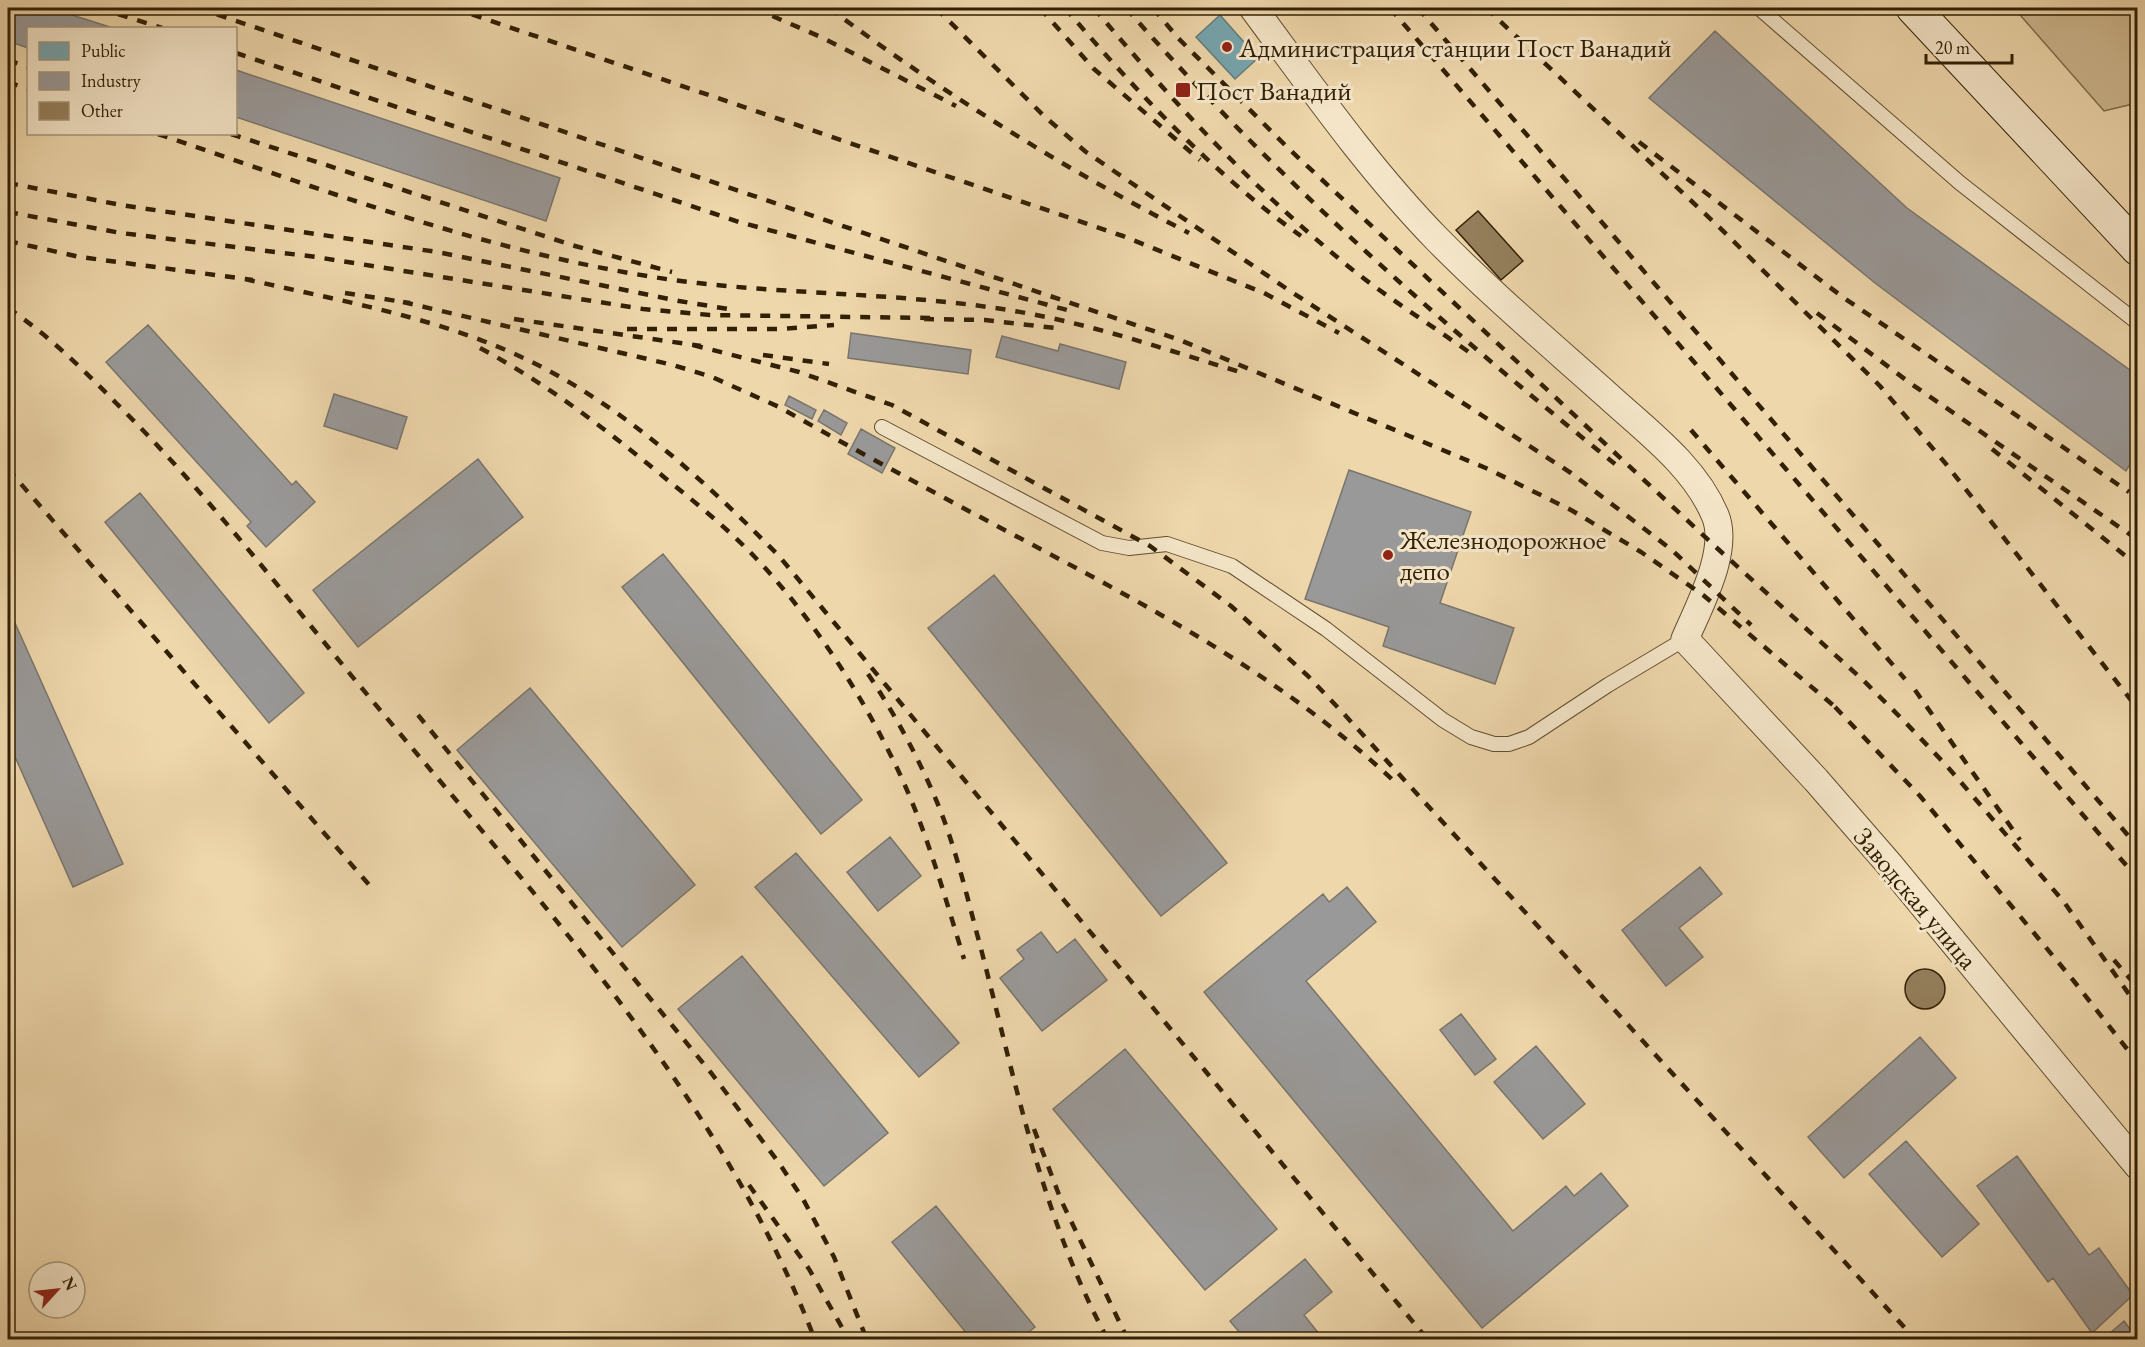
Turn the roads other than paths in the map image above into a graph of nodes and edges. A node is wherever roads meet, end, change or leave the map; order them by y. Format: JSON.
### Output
{"nodes":[{"id":1,"x":1253,"y":8,"type":"edge"},
{"id":2,"x":1759,"y":8,"type":"edge"},
{"id":3,"x":1913,"y":8,"type":"edge"},
{"id":4,"x":2138,"y":249,"type":"edge"},
{"id":5,"x":2138,"y":323,"type":"edge"},
{"id":6,"x":882,"y":427,"type":"dead end"},
{"id":7,"x":1684,"y":639,"type":"junction"},
{"id":8,"x":2138,"y":1166,"type":"edge"}],
"edges":[{"from":1,"to":7,"type":"street"},
{"from":2,"to":5,"type":"lane"},
{"from":3,"to":4,"type":"street"},
{"from":6,"to":7,"type":"lane"},
{"from":7,"to":8,"type":"street","name":"Заводская улица"}]}
